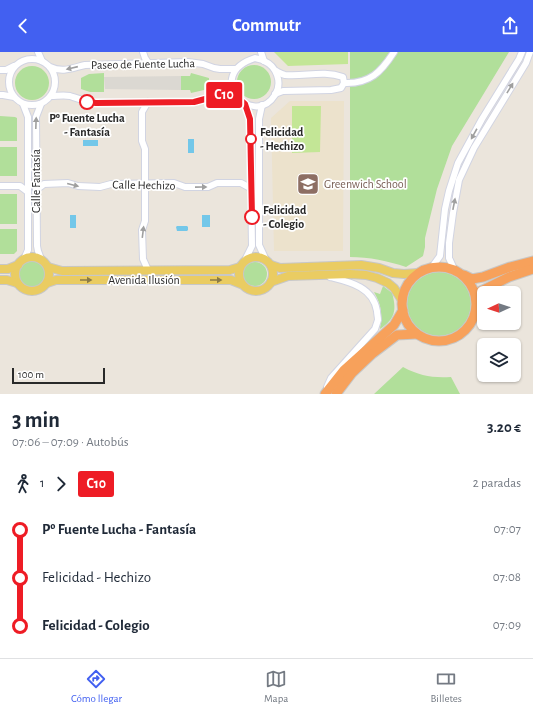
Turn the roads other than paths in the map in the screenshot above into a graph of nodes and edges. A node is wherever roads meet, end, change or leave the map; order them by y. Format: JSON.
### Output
{"nodes":[{"id":1,"x":38,"y":52,"type":"edge"},
{"id":2,"x":143,"y":52,"type":"edge"},
{"id":3,"x":250,"y":52,"type":"edge"},
{"id":4,"x":261,"y":52,"type":"edge"},
{"id":5,"x":394,"y":52,"type":"edge"},
{"id":6,"x":522,"y":52,"type":"edge"},
{"id":7,"x":530,"y":52,"type":"edge"},
{"id":8,"x":42,"y":61,"type":"junction"},
{"id":9,"x":246,"y":61,"type":"junction"},
{"id":10,"x":264,"y":61,"type":"junction"},
{"id":11,"x":149,"y":64,"type":"junction"},
{"id":12,"x":14,"y":66,"type":"junction"},
{"id":13,"x":50,"y":67,"type":"junction"},
{"id":14,"x":236,"y":69,"type":"junction"},
{"id":15,"x":0,"y":70,"type":"edge"},
{"id":16,"x":276,"y":71,"type":"junction"},
{"id":17,"x":344,"y":83,"type":"junction"},
{"id":18,"x":275,"y":94,"type":"junction"},
{"id":19,"x":0,"y":95,"type":"edge"},
{"id":20,"x":50,"y":96,"type":"junction"},
{"id":21,"x":236,"y":96,"type":"junction"},
{"id":22,"x":14,"y":97,"type":"junction"},
{"id":23,"x":148,"y":102,"type":"junction"},
{"id":24,"x":22,"y":104,"type":"junction"},
{"id":25,"x":41,"y":104,"type":"junction"},
{"id":26,"x":245,"y":104,"type":"junction"},
{"id":27,"x":262,"y":105,"type":"junction"},
{"id":28,"x":145,"y":184,"type":"junction"},
{"id":29,"x":0,"y":186,"type":"edge"},
{"id":30,"x":252,"y":189,"type":"junction"},
{"id":31,"x":36,"y":190,"type":"junction"},
{"id":32,"x":28,"y":192,"type":"junction"},
{"id":33,"x":41,"y":259,"type":"junction"},
{"id":34,"x":245,"y":260,"type":"junction"},
{"id":35,"x":533,"y":261,"type":"edge"},
{"id":36,"x":20,"y":262,"type":"junction"},
{"id":37,"x":268,"y":262,"type":"junction"},
{"id":38,"x":48,"y":266,"type":"junction"},
{"id":39,"x":240,"y":267,"type":"junction"},
{"id":40,"x":432,"y":267,"type":"junction"},
{"id":41,"x":0,"y":269,"type":"edge"},
{"id":42,"x":454,"y":269,"type":"junction"},
{"id":43,"x":533,"y":269,"type":"edge"},
{"id":44,"x":148,"y":270,"type":"junction"},
{"id":45,"x":418,"y":273,"type":"junction"},
{"id":46,"x":462,"y":274,"type":"junction"},
{"id":47,"x":321,"y":275,"type":"junction"},
{"id":48,"x":0,"y":280,"type":"edge"},
{"id":49,"x":272,"y":282,"type":"junction"},
{"id":50,"x":17,"y":283,"type":"junction"},
{"id":51,"x":47,"y":283,"type":"junction"},
{"id":52,"x":241,"y":284,"type":"junction"},
{"id":53,"x":476,"y":299,"type":"junction"},
{"id":54,"x":402,"y":300,"type":"junction"},
{"id":55,"x":403,"y":310,"type":"junction"},
{"id":56,"x":417,"y":334,"type":"junction"},
{"id":57,"x":324,"y":394,"type":"edge"},
{"id":58,"x":336,"y":394,"type":"edge"}],
"edges":[{"from":1,"to":8,"type":"street"},
{"from":2,"to":11,"type":"street"},
{"from":3,"to":9,"type":"street"},
{"from":4,"to":10,"type":"street"},
{"from":5,"to":17,"type":"street"},
{"from":6,"to":40,"type":"street","one_way":true},
{"from":42,"to":7,"type":"street","one_way":true},
{"from":8,"to":12,"type":"street"},
{"from":8,"to":13,"type":"street"},
{"from":9,"to":10,"type":"street"},
{"from":9,"to":14,"type":"street"},
{"from":10,"to":16,"type":"street"},
{"from":11,"to":13,"type":"street","name":"Paseo de Fuente Lucha","one_way":true},
{"from":11,"to":14,"type":"street","name":"Paseo de Fuente Lucha"},
{"from":12,"to":15,"type":"street"},
{"from":12,"to":22,"type":"street"},
{"from":13,"to":20,"type":"street"},
{"from":14,"to":21,"type":"street"},
{"from":16,"to":17,"type":"street"},
{"from":16,"to":18,"type":"street"},
{"from":17,"to":18,"type":"street"},
{"from":18,"to":27,"type":"street"},
{"from":19,"to":22,"type":"street"},
{"from":20,"to":23,"type":"street"},
{"from":20,"to":25,"type":"street"},
{"from":21,"to":23,"type":"street"},
{"from":21,"to":26,"type":"street"},
{"from":22,"to":24,"type":"street"},
{"from":23,"to":28,"type":"street"},
{"from":24,"to":25,"type":"street"},
{"from":24,"to":32,"type":"street","name":"Calle Fantasía"},
{"from":31,"to":25,"type":"street","name":"Calle Fantasía","one_way":true},
{"from":26,"to":27,"type":"street"},
{"from":26,"to":30,"type":"street"},
{"from":27,"to":37,"type":"street"},
{"from":28,"to":30,"type":"street","name":"Calle Hechizo","one_way":true},
{"from":31,"to":28,"type":"street","name":"Calle Hechizo","one_way":true},
{"from":44,"to":28,"type":"street","one_way":true},
{"from":29,"to":32,"type":"street"},
{"from":30,"to":34,"type":"street"},
{"from":31,"to":33,"type":"street","name":"Calle Fantasía"},
{"from":32,"to":36,"type":"street","name":"Calle Fantasía"},
{"from":33,"to":36,"type":"main road"},
{"from":33,"to":38,"type":"main road"},
{"from":34,"to":37,"type":"main road"},
{"from":34,"to":39,"type":"main road"},
{"from":35,"to":46,"type":"highway"},
{"from":36,"to":41,"type":"main road"},
{"from":36,"to":50,"type":"main road"},
{"from":37,"to":45,"type":"main road"},
{"from":37,"to":49,"type":"main road"},
{"from":38,"to":44,"type":"main road","name":"Avenida Ilusión"},
{"from":38,"to":51,"type":"main road"},
{"from":39,"to":44,"type":"main road","name":"Avenida Ilusión"},
{"from":39,"to":52,"type":"main road"},
{"from":40,"to":42,"type":"highway"},
{"from":40,"to":45,"type":"highway"},
{"from":42,"to":46,"type":"highway"},
{"from":43,"to":53,"type":"highway"},
{"from":45,"to":54,"type":"highway"},
{"from":46,"to":53,"type":"highway"},
{"from":47,"to":49,"type":"main road"},
{"from":47,"to":54,"type":"main road"},
{"from":47,"to":57,"type":"street"},
{"from":48,"to":50,"type":"main road"},
{"from":49,"to":52,"type":"main road"},
{"from":50,"to":51,"type":"main road"},
{"from":51,"to":52,"type":"main road","name":"Avenida Ilusión","one_way":true},
{"from":53,"to":56,"type":"highway"},
{"from":54,"to":55,"type":"highway"},
{"from":55,"to":56,"type":"highway"},
{"from":55,"to":57,"type":"highway"},
{"from":56,"to":58,"type":"highway"}]}
